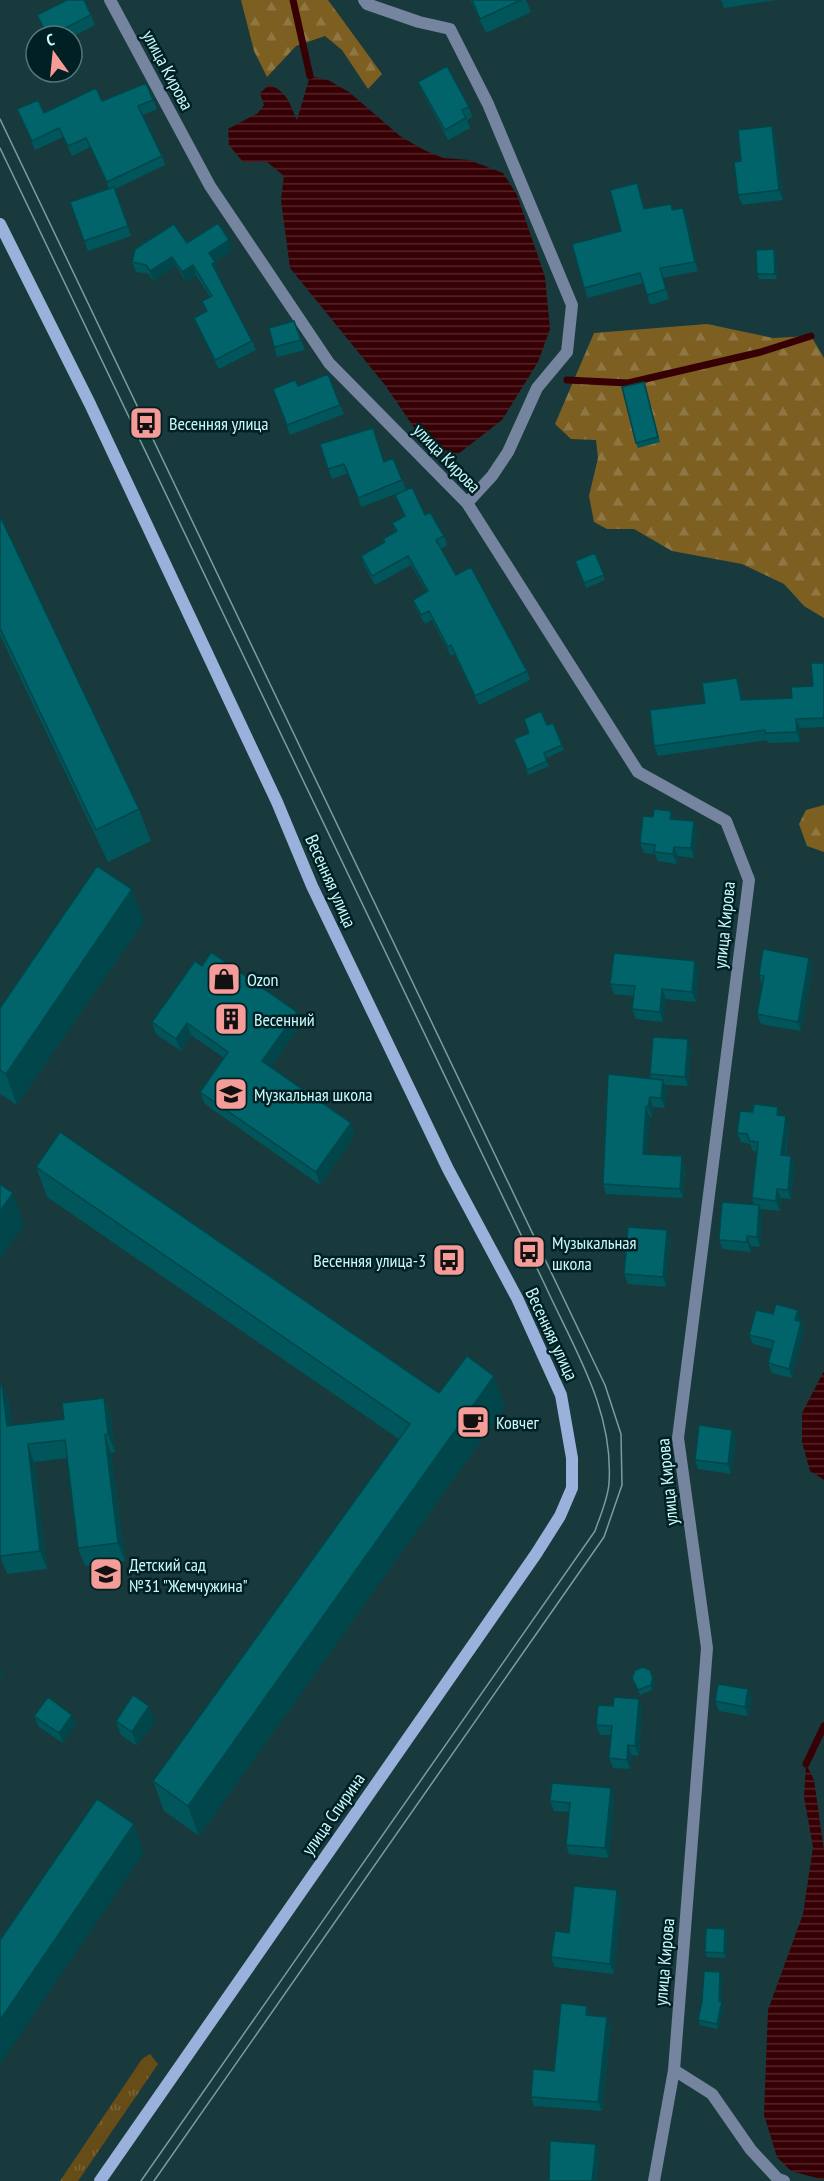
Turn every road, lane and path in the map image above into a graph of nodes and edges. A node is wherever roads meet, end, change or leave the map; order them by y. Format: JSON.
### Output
{"nodes":[{"id":1,"x":110,"y":0,"type":"edge"},
{"id":2,"x":364,"y":0,"type":"edge"},
{"id":3,"x":0,"y":224,"type":"edge"},
{"id":4,"x":467,"y":502,"type":"junction"},
{"id":5,"x":572,"y":1458,"type":"joint"},
{"id":6,"x":674,"y":2070,"type":"junction"},
{"id":7,"x":100,"y":2181,"type":"edge"},
{"id":8,"x":654,"y":2181,"type":"edge"},
{"id":9,"x":784,"y":2181,"type":"edge"}],
"edges":[{"from":1,"to":4,"type":"street","name":"улица Кирова"},
{"from":2,"to":4,"type":"street"},
{"from":3,"to":5,"type":"main road","name":"Весенняя улица"},
{"from":4,"to":6,"type":"street","name":"улица Кирова"},
{"from":5,"to":7,"type":"main road","name":"улица Спирина"},
{"from":6,"to":8,"type":"street","name":"улица Кирова"},
{"from":6,"to":9,"type":"street"}]}
